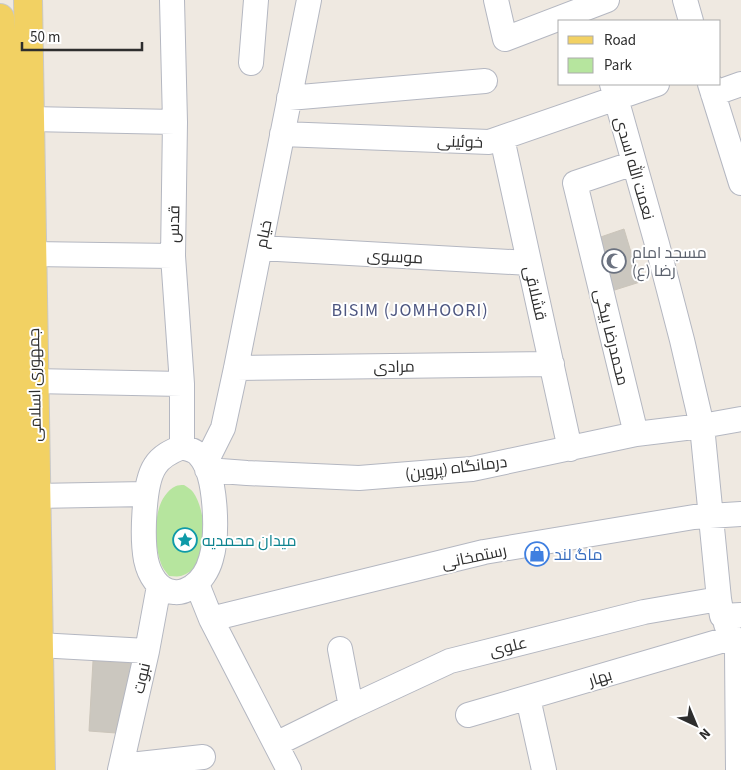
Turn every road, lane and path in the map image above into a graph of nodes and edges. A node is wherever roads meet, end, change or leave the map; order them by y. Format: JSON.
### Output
{"nodes":[{"id":1,"x":28,"y":0,"type":"edge"},
{"id":2,"x":172,"y":0,"type":"edge"},
{"id":3,"x":256,"y":0,"type":"edge"},
{"id":4,"x":309,"y":0,"type":"edge"},
{"id":5,"x":496,"y":0,"type":"edge"},
{"id":6,"x":685,"y":0,"type":"edge"},
{"id":7,"x":597,"y":9,"type":"edge"},
{"id":8,"x":0,"y":18,"type":"edge"},
{"id":9,"x":563,"y":20,"type":"edge"},
{"id":10,"x":691,"y":20,"type":"edge"},
{"id":11,"x":558,"y":22,"type":"edge"},
{"id":12,"x":251,"y":63,"type":"dead end"},
{"id":13,"x":486,"y":81,"type":"dead end"},
{"id":14,"x":741,"y":84,"type":"edge"},
{"id":15,"x":652,"y":85,"type":"edge"},
{"id":16,"x":712,"y":89,"type":"edge"},
{"id":17,"x":614,"y":91,"type":"edge"},
{"id":18,"x":290,"y":98,"type":"junction"},
{"id":19,"x":11,"y":115,"type":"edge"},
{"id":20,"x":175,"y":122,"type":"junction"},
{"id":21,"x":282,"y":134,"type":"junction"},
{"id":22,"x":502,"y":138,"type":"junction"},
{"id":23,"x":634,"y":163,"type":"junction"},
{"id":24,"x":740,"y":176,"type":"edge"},
{"id":25,"x":260,"y":248,"type":"junction"},
{"id":26,"x":13,"y":253,"type":"edge"},
{"id":27,"x":173,"y":256,"type":"junction"},
{"id":28,"x":529,"y":263,"type":"junction"},
{"id":29,"x":552,"y":364,"type":"junction"},
{"id":30,"x":236,"y":368,"type":"junction"},
{"id":31,"x":14,"y":380,"type":"edge"},
{"id":32,"x":182,"y":384,"type":"junction"},
{"id":33,"x":741,"y":419,"type":"edge"},
{"id":34,"x":702,"y":426,"type":"junction"},
{"id":35,"x":636,"y":434,"type":"junction"},
{"id":36,"x":182,"y":447,"type":"junction"},
{"id":37,"x":570,"y":449,"type":"junction"},
{"id":38,"x":206,"y":467,"type":"junction"},
{"id":39,"x":146,"y":494,"type":"junction"},
{"id":40,"x":15,"y":495,"type":"edge"},
{"id":41,"x":741,"y":514,"type":"edge"},
{"id":42,"x":711,"y":517,"type":"junction"},
{"id":43,"x":197,"y":584,"type":"junction"},
{"id":44,"x":159,"y":586,"type":"junction"},
{"id":45,"x":727,"y":610,"type":"edge"},
{"id":46,"x":211,"y":619,"type":"junction"},
{"id":47,"x":732,"y":638,"type":"junction"},
{"id":48,"x":17,"y":645,"type":"edge"},
{"id":49,"x":340,"y":649,"type":"dead end"},
{"id":50,"x":147,"y":651,"type":"junction"},
{"id":51,"x":528,"y":698,"type":"junction"},
{"id":52,"x":351,"y":707,"type":"junction"},
{"id":53,"x":468,"y":715,"type":"dead end"},
{"id":54,"x":276,"y":744,"type":"junction"},
{"id":55,"x":203,"y":757,"type":"dead end"},
{"id":56,"x":121,"y":768,"type":"edge"},
{"id":57,"x":14,"y":770,"type":"edge"},
{"id":58,"x":40,"y":770,"type":"edge"},
{"id":59,"x":289,"y":770,"type":"edge"},
{"id":60,"x":544,"y":770,"type":"edge"},
{"id":61,"x":738,"y":770,"type":"edge"}],
"edges":[{"from":1,"to":19,"type":"main road","name":"جمهوری اسلامی"},
{"from":2,"to":20,"type":"street","name":"قدس"},
{"from":3,"to":12,"type":"street"},
{"from":4,"to":18,"type":"street","name":"خیام"},
{"from":5,"to":11,"type":"street"},
{"from":6,"to":10,"type":"street"},
{"from":7,"to":9,"type":"street"},
{"from":8,"to":19,"type":"main road","name":"جمهوری اسلامی"},
{"from":13,"to":18,"type":"street"},
{"from":14,"to":16,"type":"street"},
{"from":15,"to":17,"type":"street","name":"خوئینی"},
{"from":16,"to":24,"type":"street"},
{"from":17,"to":22,"type":"street","name":"خوئینی"},
{"from":17,"to":23,"type":"street","name":"نعمت الله اسدی"},
{"from":18,"to":21,"type":"street","name":"خیام"},
{"from":19,"to":20,"type":"street"},
{"from":19,"to":26,"type":"main road","name":"جمهوری اسلامی"},
{"from":20,"to":27,"type":"street","name":"قدس"},
{"from":21,"to":22,"type":"street","name":"خوئینی"},
{"from":21,"to":25,"type":"street","name":"خیام"},
{"from":22,"to":28,"type":"street","name":"قشلاقی"},
{"from":23,"to":34,"type":"street","name":"نعمت الله اسدی"},
{"from":23,"to":35,"type":"street","name":"محمدرضا بیگی"},
{"from":25,"to":28,"type":"street","name":"موسوی"},
{"from":25,"to":30,"type":"street","name":"خیام"},
{"from":26,"to":27,"type":"street"},
{"from":26,"to":31,"type":"main road","name":"جمهوری اسلامی"},
{"from":27,"to":32,"type":"street","name":"قدس"},
{"from":28,"to":29,"type":"street","name":"قشلاقی"},
{"from":29,"to":30,"type":"street","name":"مرادی"},
{"from":29,"to":37,"type":"street","name":"قشلاقی"},
{"from":30,"to":38,"type":"street","name":"خیام"},
{"from":31,"to":32,"type":"street"},
{"from":31,"to":40,"type":"main road","name":"جمهوری اسلامی"},
{"from":32,"to":36,"type":"street","name":"قدس"},
{"from":33,"to":34,"type":"street","name":"درمانگاه (پروین)"},
{"from":34,"to":35,"type":"street","name":"درمانگاه (پروین)"},
{"from":34,"to":42,"type":"street","name":"نعمت الله اسدی"},
{"from":35,"to":37,"type":"street","name":"درمانگاه (پروین)"},
{"from":36,"to":38,"type":"street"},
{"from":36,"to":39,"type":"street"},
{"from":37,"to":38,"type":"street","name":"درمانگاه (پروین)"},
{"from":38,"to":43,"type":"street"},
{"from":39,"to":40,"type":"street"},
{"from":39,"to":44,"type":"street"},
{"from":40,"to":48,"type":"main road","name":"جمهوری اسلامی"},
{"from":41,"to":42,"type":"street","name":"رستمخانی"},
{"from":42,"to":45,"type":"street","name":"نعمت الله اسدی"},
{"from":42,"to":46,"type":"street","name":"رستمخانی"},
{"from":43,"to":44,"type":"street"},
{"from":43,"to":46,"type":"street"},
{"from":44,"to":50,"type":"street","name":"نبوت"},
{"from":45,"to":47,"type":"street","name":"نعمت الله اسدی"},
{"from":45,"to":52,"type":"street","name":"علوی"},
{"from":46,"to":54,"type":"street"},
{"from":47,"to":51,"type":"street","name":"بهار"},
{"from":47,"to":61,"type":"street","name":"نعمت الله اسدی"},
{"from":48,"to":50,"type":"street"},
{"from":48,"to":57,"type":"main road","name":"جمهوری اسلامی"},
{"from":48,"to":58,"type":"main road","name":"جمهوری اسلامی"},
{"from":49,"to":52,"type":"street"},
{"from":50,"to":56,"type":"street","name":"نبوت"},
{"from":51,"to":53,"type":"street","name":"بهار"},
{"from":51,"to":60,"type":"street"},
{"from":52,"to":54,"type":"street","name":"علوی"},
{"from":54,"to":59,"type":"street"},
{"from":55,"to":56,"type":"street"}]}
